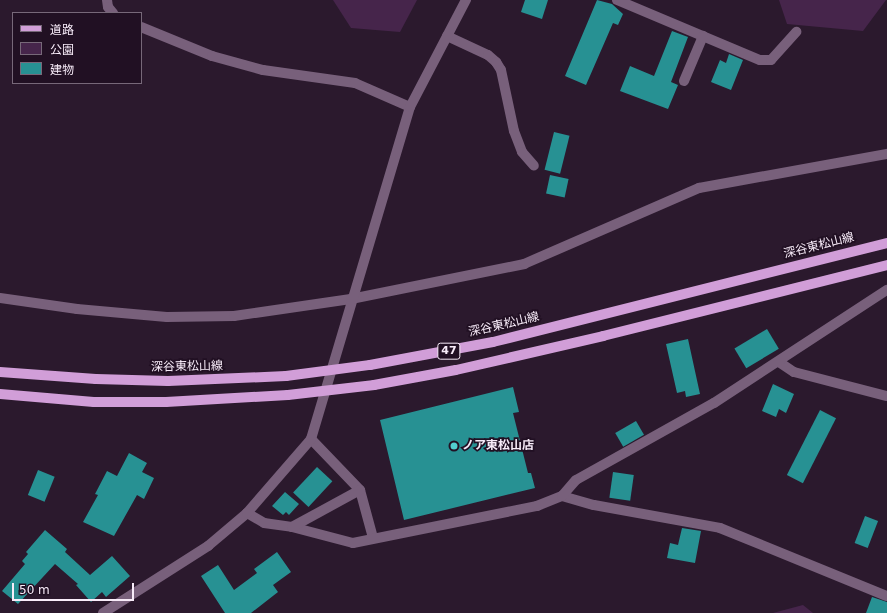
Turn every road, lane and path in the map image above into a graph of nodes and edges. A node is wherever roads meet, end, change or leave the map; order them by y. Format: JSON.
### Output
{"nodes":[{"id":1,"x":107,"y":0,"type":"edge"},
{"id":2,"x":466,"y":0,"type":"edge"},
{"id":3,"x":617,"y":0,"type":"edge"},
{"id":4,"x":112,"y":12,"type":"edge"},
{"id":5,"x":142,"y":27,"type":"edge"},
{"id":6,"x":796,"y":32,"type":"dead end"},
{"id":7,"x":447,"y":36,"type":"junction"},
{"id":8,"x":703,"y":36,"type":"junction"},
{"id":9,"x":684,"y":81,"type":"dead end"},
{"id":10,"x":410,"y":107,"type":"junction"},
{"id":11,"x":887,"y":154,"type":"edge"},
{"id":12,"x":534,"y":166,"type":"dead end"},
{"id":13,"x":887,"y":243,"type":"edge"},
{"id":14,"x":887,"y":265,"type":"edge"},
{"id":15,"x":887,"y":290,"type":"edge"},
{"id":16,"x":0,"y":298,"type":"edge"},
{"id":17,"x":351,"y":299,"type":"junction"},
{"id":18,"x":779,"y":362,"type":"junction"},
{"id":19,"x":330,"y":371,"type":"junction"},
{"id":20,"x":0,"y":372,"type":"edge"},
{"id":21,"x":326,"y":390,"type":"junction"},
{"id":22,"x":0,"y":394,"type":"edge"},
{"id":23,"x":887,"y":396,"type":"edge"},
{"id":24,"x":311,"y":439,"type":"junction"},
{"id":25,"x":360,"y":490,"type":"junction"},
{"id":26,"x":562,"y":496,"type":"junction"},
{"id":27,"x":247,"y":513,"type":"junction"},
{"id":28,"x":292,"y":527,"type":"junction"},
{"id":29,"x":373,"y":538,"type":"junction"},
{"id":30,"x":887,"y":596,"type":"edge"},
{"id":31,"x":103,"y":613,"type":"edge"}],
"edges":[{"from":1,"to":4,"type":"street"},
{"from":2,"to":7,"type":"street"},
{"from":3,"to":8,"type":"street"},
{"from":5,"to":10,"type":"street"},
{"from":6,"to":8,"type":"street"},
{"from":7,"to":10,"type":"street"},
{"from":7,"to":12,"type":"street"},
{"from":8,"to":9,"type":"street"},
{"from":10,"to":17,"type":"street"},
{"from":11,"to":17,"type":"street"},
{"from":13,"to":19,"type":"main road","name":"深谷東松山線","number":"47"},
{"from":14,"to":21,"type":"main road","number":"47"},
{"from":15,"to":18,"type":"street"},
{"from":16,"to":17,"type":"street"},
{"from":17,"to":19,"type":"street"},
{"from":18,"to":23,"type":"street"},
{"from":18,"to":26,"type":"street"},
{"from":19,"to":20,"type":"main road","name":"深谷東松山線","number":"47"},
{"from":19,"to":21,"type":"street"},
{"from":21,"to":22,"type":"main road","number":"47"},
{"from":21,"to":24,"type":"street"},
{"from":24,"to":25,"type":"street"},
{"from":24,"to":27,"type":"street"},
{"from":25,"to":28,"type":"street"},
{"from":25,"to":29,"type":"street"},
{"from":26,"to":29,"type":"street"},
{"from":26,"to":30,"type":"street"},
{"from":27,"to":28,"type":"street"},
{"from":27,"to":31,"type":"street"},
{"from":28,"to":29,"type":"street"}]}
